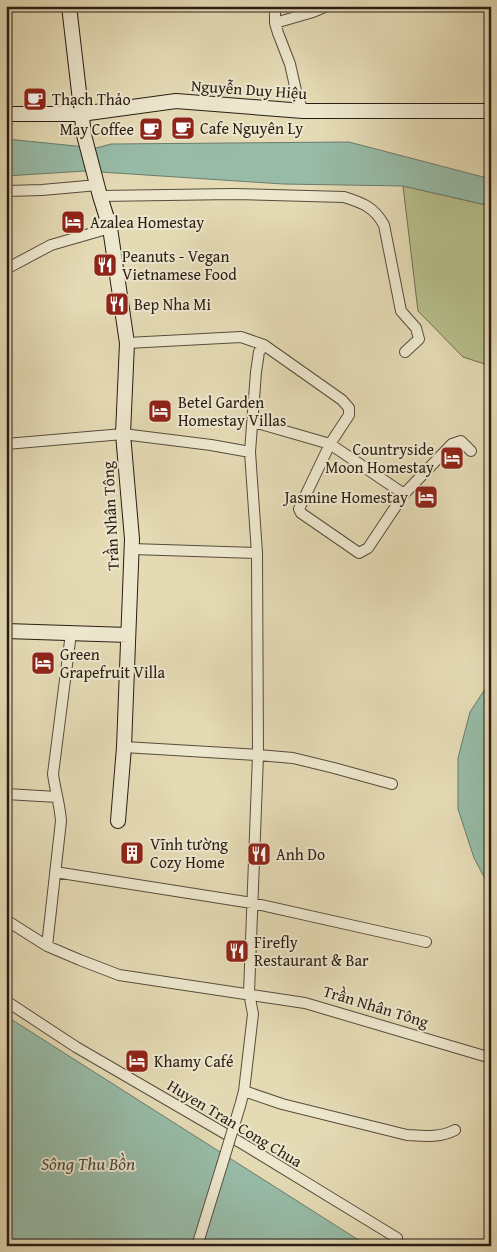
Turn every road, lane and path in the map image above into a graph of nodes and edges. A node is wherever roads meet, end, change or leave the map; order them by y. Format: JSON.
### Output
{"nodes":[{"id":1,"x":69,"y":6,"type":"edge"},
{"id":2,"x":275,"y":6,"type":"edge"},
{"id":3,"x":327,"y":6,"type":"edge"},
{"id":4,"x":275,"y":23,"type":"junction"},
{"id":5,"x":303,"y":111,"type":"junction"},
{"id":6,"x":491,"y":111,"type":"edge"},
{"id":7,"x":6,"y":114,"type":"edge"},
{"id":8,"x":81,"y":114,"type":"junction"},
{"id":9,"x":98,"y":188,"type":"junction"},
{"id":10,"x":6,"y":191,"type":"edge"},
{"id":11,"x":110,"y":228,"type":"junction"},
{"id":12,"x":6,"y":269,"type":"edge"},
{"id":13,"x":127,"y":343,"type":"junction"},
{"id":14,"x":264,"y":345,"type":"junction"},
{"id":15,"x":406,"y":352,"type":"dead end"},
{"id":16,"x":254,"y":422,"type":"junction"},
{"id":17,"x":123,"y":434,"type":"junction"},
{"id":18,"x":6,"y":444,"type":"edge"},
{"id":19,"x":330,"y":444,"type":"junction"},
{"id":20,"x":471,"y":451,"type":"dead end"},
{"id":21,"x":250,"y":452,"type":"junction"},
{"id":22,"x":404,"y":494,"type":"junction"},
{"id":23,"x":132,"y":549,"type":"junction"},
{"id":24,"x":257,"y":553,"type":"junction"},
{"id":25,"x":6,"y":631,"type":"edge"},
{"id":26,"x":71,"y":633,"type":"junction"},
{"id":27,"x":128,"y":635,"type":"junction"},
{"id":28,"x":124,"y":747,"type":"junction"},
{"id":29,"x":258,"y":755,"type":"junction"},
{"id":30,"x":392,"y":784,"type":"dead end"},
{"id":31,"x":6,"y":794,"type":"edge"},
{"id":32,"x":57,"y":797,"type":"junction"},
{"id":33,"x":118,"y":821,"type":"dead end"},
{"id":34,"x":55,"y":872,"type":"junction"},
{"id":35,"x":252,"y":903,"type":"junction"},
{"id":36,"x":6,"y":920,"type":"edge"},
{"id":37,"x":426,"y":942,"type":"dead end"},
{"id":38,"x":47,"y":946,"type":"junction"},
{"id":39,"x":249,"y":993,"type":"junction"},
{"id":40,"x":6,"y":1001,"type":"edge"},
{"id":41,"x":491,"y":1058,"type":"edge"},
{"id":42,"x":244,"y":1091,"type":"junction"},
{"id":43,"x":455,"y":1130,"type":"dead end"},
{"id":44,"x":397,"y":1238,"type":"dead end"},
{"id":45,"x":197,"y":1246,"type":"edge"}],
"edges":[{"from":1,"to":8,"type":"street"},
{"from":2,"to":4,"type":"street"},
{"from":3,"to":4,"type":"street"},
{"from":4,"to":5,"type":"street"},
{"from":5,"to":6,"type":"street","name":"Nguyễn Duy Hiệu"},
{"from":5,"to":8,"type":"street","name":"Nguyễn Duy Hiệu"},
{"from":7,"to":8,"type":"street","name":"Nguyễn Duy Hiệu"},
{"from":8,"to":9,"type":"street","name":"Trần Nhân Tông"},
{"from":9,"to":10,"type":"street"},
{"from":9,"to":11,"type":"street","name":"Trần Nhân Tông"},
{"from":9,"to":15,"type":"street"},
{"from":11,"to":12,"type":"street"},
{"from":11,"to":13,"type":"street","name":"Trần Nhân Tông"},
{"from":13,"to":14,"type":"street"},
{"from":13,"to":17,"type":"street","name":"Trần Nhân Tông"},
{"from":14,"to":16,"type":"street"},
{"from":14,"to":19,"type":"street"},
{"from":16,"to":19,"type":"street"},
{"from":16,"to":21,"type":"street"},
{"from":17,"to":18,"type":"street"},
{"from":17,"to":21,"type":"street"},
{"from":17,"to":23,"type":"street","name":"Trần Nhân Tông"},
{"from":19,"to":22,"type":"street"},
{"from":19,"to":22,"type":"street"},
{"from":20,"to":22,"type":"street"},
{"from":21,"to":24,"type":"street"},
{"from":23,"to":24,"type":"street"},
{"from":23,"to":27,"type":"street","name":"Trần Nhân Tông"},
{"from":24,"to":29,"type":"street"},
{"from":25,"to":26,"type":"street"},
{"from":26,"to":27,"type":"street"},
{"from":26,"to":32,"type":"street"},
{"from":27,"to":28,"type":"street","name":"Trần Nhân Tông"},
{"from":28,"to":29,"type":"street"},
{"from":28,"to":33,"type":"street","name":"Trần Nhân Tông"},
{"from":29,"to":30,"type":"street"},
{"from":29,"to":35,"type":"street"},
{"from":31,"to":32,"type":"street"},
{"from":32,"to":34,"type":"street"},
{"from":34,"to":35,"type":"street"},
{"from":34,"to":38,"type":"street"},
{"from":35,"to":37,"type":"street"},
{"from":35,"to":39,"type":"street"},
{"from":36,"to":38,"type":"street","name":"Trần Nhân Tông"},
{"from":38,"to":39,"type":"street","name":"Trần Nhân Tông"},
{"from":39,"to":41,"type":"street","name":"Trần Nhân Tông"},
{"from":39,"to":42,"type":"street"},
{"from":40,"to":44,"type":"street","name":"Huyen Tran Cong Chua"},
{"from":42,"to":43,"type":"street"},
{"from":42,"to":45,"type":"street","bridge":true}]}
